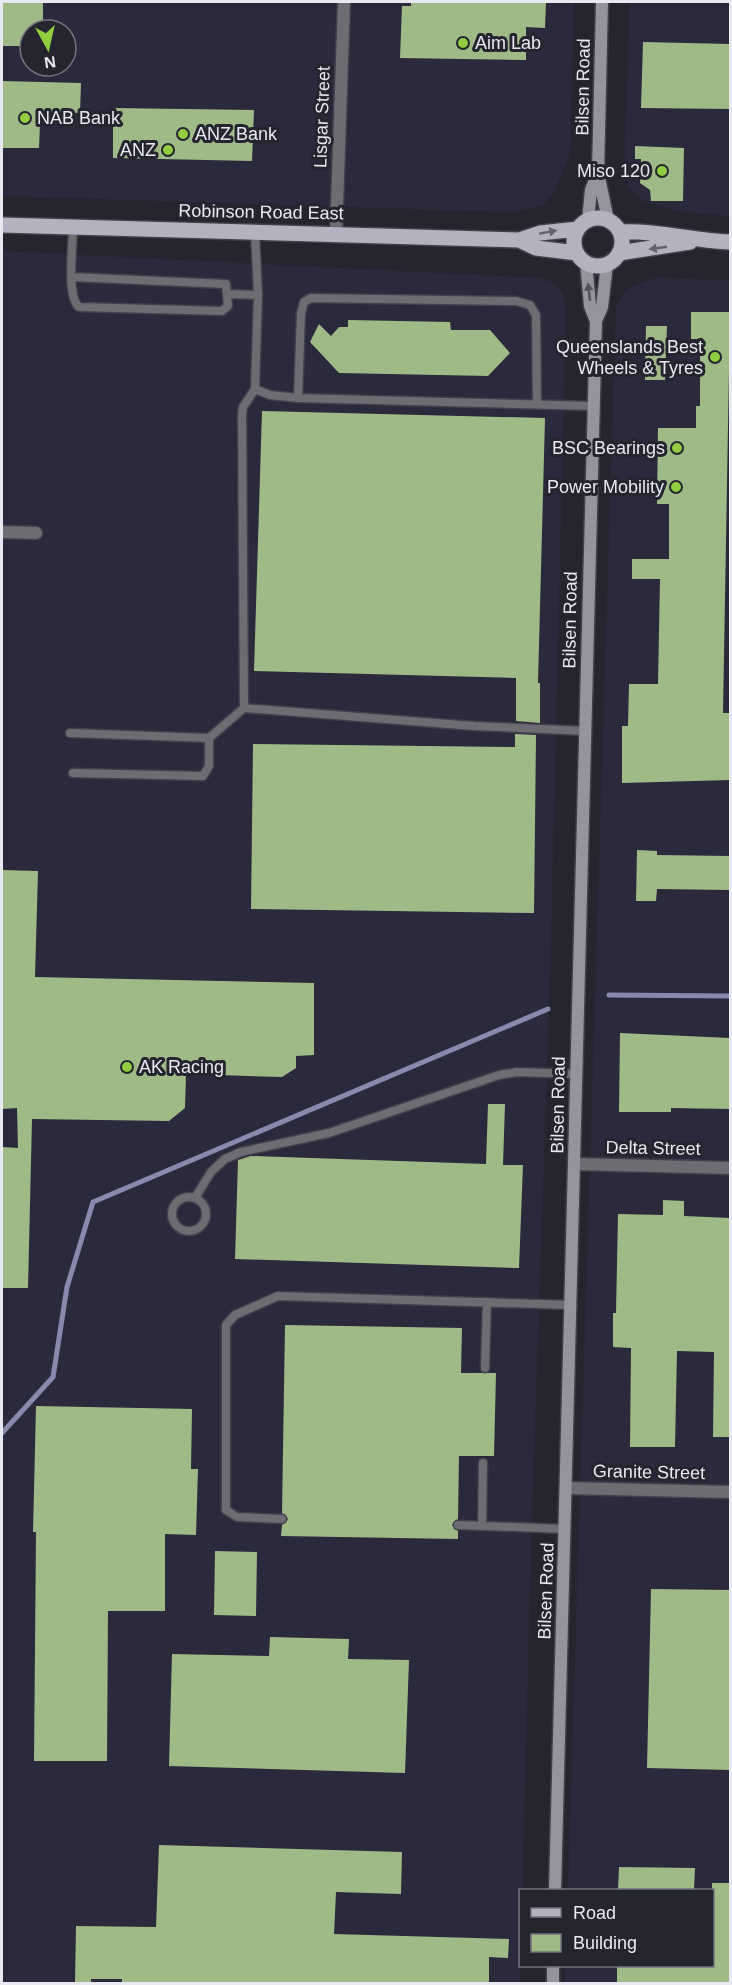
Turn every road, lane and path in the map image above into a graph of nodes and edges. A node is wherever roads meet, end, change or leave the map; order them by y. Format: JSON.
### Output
{"nodes":[{"id":1,"x":344,"y":2,"type":"edge"},
{"id":2,"x":602,"y":2,"type":"edge"},
{"id":3,"x":598,"y":172,"type":"junction"},
{"id":4,"x":608,"y":220,"type":"junction"},
{"id":5,"x":2,"y":225,"type":"edge"},
{"id":6,"x":583,"y":225,"type":"junction"},
{"id":7,"x":73,"y":227,"type":"junction"},
{"id":8,"x":255,"y":232,"type":"junction"},
{"id":9,"x":620,"y":232,"type":"junction"},
{"id":10,"x":336,"y":234,"type":"junction"},
{"id":11,"x":519,"y":240,"type":"junction"},
{"id":12,"x":696,"y":241,"type":"junction"},
{"id":13,"x":730,"y":242,"type":"edge"},
{"id":14,"x":619,"y":253,"type":"junction"},
{"id":15,"x":581,"y":257,"type":"junction"},
{"id":16,"x":607,"y":264,"type":"junction"},
{"id":17,"x":72,"y":277,"type":"junction"},
{"id":18,"x":229,"y":294,"type":"junction"},
{"id":19,"x":258,"y":295,"type":"junction"},
{"id":20,"x":596,"y":321,"type":"junction"},
{"id":21,"x":255,"y":389,"type":"junction"},
{"id":22,"x":298,"y":398,"type":"junction"},
{"id":23,"x":537,"y":404,"type":"junction"},
{"id":24,"x":593,"y":406,"type":"junction"},
{"id":25,"x":2,"y":532,"type":"edge"},
{"id":26,"x":36,"y":533,"type":"dead end"},
{"id":27,"x":244,"y":708,"type":"junction"},
{"id":28,"x":586,"y":731,"type":"junction"},
{"id":29,"x":70,"y":733,"type":"dead end"},
{"id":30,"x":209,"y":738,"type":"junction"},
{"id":31,"x":73,"y":773,"type":"dead end"},
{"id":32,"x":577,"y":1074,"type":"junction"},
{"id":33,"x":575,"y":1164,"type":"junction"},
{"id":34,"x":730,"y":1168,"type":"edge"},
{"id":35,"x":195,"y":1198,"type":"junction"},
{"id":36,"x":487,"y":1302,"type":"junction"},
{"id":37,"x":572,"y":1305,"type":"junction"},
{"id":38,"x":485,"y":1368,"type":"dead end"},
{"id":39,"x":483,"y":1463,"type":"dead end"},
{"id":40,"x":567,"y":1488,"type":"junction"},
{"id":41,"x":730,"y":1492,"type":"edge"},
{"id":42,"x":282,"y":1519,"type":"dead end"},
{"id":43,"x":458,"y":1525,"type":"dead end"},
{"id":44,"x":482,"y":1526,"type":"junction"},
{"id":45,"x":566,"y":1529,"type":"junction"},
{"id":46,"x":555,"y":1889,"type":"edge"},
{"id":47,"x":553,"y":1967,"type":"edge"},
{"id":48,"x":552,"y":1983,"type":"edge"}],
"edges":[{"from":1,"to":10,"type":"street","name":"Lisgar Street"},
{"from":2,"to":3,"type":"street","name":"Bilsen Road"},
{"from":3,"to":4,"type":"street","name":"Bilsen Road"},
{"from":3,"to":6,"type":"street","name":"Bilsen Road"},
{"from":4,"to":6,"type":"main road"},
{"from":4,"to":9,"type":"main road"},
{"from":5,"to":7,"type":"main road","name":"Robinson Road East"},
{"from":11,"to":6,"type":"main road","name":"Robinson Road East","one_way":true},
{"from":6,"to":15,"type":"main road"},
{"from":7,"to":8,"type":"main road","name":"Robinson Road East"},
{"from":7,"to":17,"type":"lane"},
{"from":8,"to":10,"type":"main road","name":"Robinson Road East"},
{"from":8,"to":19,"type":"lane"},
{"from":9,"to":12,"type":"main road"},
{"from":9,"to":14,"type":"main road"},
{"from":10,"to":11,"type":"main road","name":"Robinson Road East"},
{"from":11,"to":15,"type":"main road","name":"Robinson Road East"},
{"from":12,"to":13,"type":"main road"},
{"from":12,"to":14,"type":"main road","one_way":true},
{"from":14,"to":16,"type":"main road"},
{"from":15,"to":16,"type":"main road"},
{"from":20,"to":15,"type":"street","name":"Bilsen Road","one_way":true},
{"from":16,"to":20,"type":"street","name":"Bilsen Road"},
{"from":17,"to":18,"type":"lane"},
{"from":17,"to":18,"type":"lane"},
{"from":18,"to":19,"type":"lane"},
{"from":19,"to":21,"type":"lane"},
{"from":20,"to":24,"type":"street","name":"Bilsen Road"},
{"from":21,"to":22,"type":"lane"},
{"from":21,"to":27,"type":"lane"},
{"from":22,"to":23,"type":"lane"},
{"from":22,"to":23,"type":"lane"},
{"from":23,"to":24,"type":"lane"},
{"from":24,"to":28,"type":"street","name":"Bilsen Road"},
{"from":25,"to":26,"type":"street"},
{"from":27,"to":28,"type":"lane"},
{"from":27,"to":30,"type":"lane"},
{"from":28,"to":32,"type":"street","name":"Bilsen Road"},
{"from":29,"to":30,"type":"lane"},
{"from":30,"to":31,"type":"lane"},
{"from":32,"to":33,"type":"street","name":"Bilsen Road"},
{"from":32,"to":35,"type":"lane"},
{"from":33,"to":34,"type":"street","name":"Delta Street"},
{"from":33,"to":37,"type":"street","name":"Bilsen Road"},
{"from":35,"to":35,"type":"lane"},
{"from":36,"to":37,"type":"lane"},
{"from":36,"to":38,"type":"lane"},
{"from":36,"to":42,"type":"lane"},
{"from":37,"to":40,"type":"street","name":"Bilsen Road"},
{"from":39,"to":44,"type":"lane"},
{"from":40,"to":41,"type":"street","name":"Granite Street"},
{"from":40,"to":45,"type":"street","name":"Bilsen Road"},
{"from":43,"to":44,"type":"lane"},
{"from":44,"to":45,"type":"lane"},
{"from":45,"to":46,"type":"street","name":"Bilsen Road"},
{"from":47,"to":48,"type":"street"}]}
